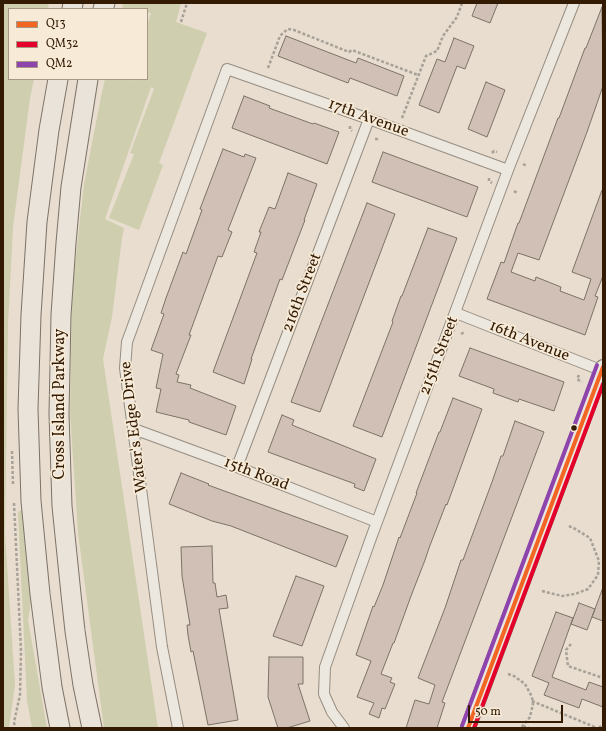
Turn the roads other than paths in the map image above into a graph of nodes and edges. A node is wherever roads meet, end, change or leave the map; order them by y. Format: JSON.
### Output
{"nodes":[{"id":1,"x":574,"y":3,"type":"edge"},
{"id":2,"x":227,"y":69,"type":"joint"},
{"id":3,"x":58,"y":80,"type":"edge"},
{"id":4,"x":88,"y":80,"type":"edge"},
{"id":5,"x":369,"y":119,"type":"junction"},
{"id":6,"x":508,"y":170,"type":"junction"},
{"id":7,"x":456,"y":313,"type":"junction"},
{"id":8,"x":602,"y":369,"type":"edge"},
{"id":9,"x":134,"y":429,"type":"junction"},
{"id":10,"x":237,"y":467,"type":"junction"},
{"id":11,"x":377,"y":522,"type":"junction"},
{"id":12,"x":60,"y":728,"type":"edge"},
{"id":13,"x":92,"y":728,"type":"edge"},
{"id":14,"x":178,"y":728,"type":"edge"},
{"id":15,"x":344,"y":728,"type":"edge"},
{"id":16,"x":468,"y":728,"type":"edge"}],
"edges":[{"from":1,"to":6,"type":"street","name":"215th Street"},
{"from":2,"to":5,"type":"street","name":"17th Avenue"},
{"from":2,"to":9,"type":"street","name":"Water's Edge Drive"},
{"from":3,"to":12,"type":"highway","name":"Cross Island Parkway"},
{"from":4,"to":13,"type":"highway","name":"Cross Island Parkway"},
{"from":5,"to":6,"type":"street","name":"17th Avenue"},
{"from":5,"to":10,"type":"street","name":"216th Street"},
{"from":6,"to":7,"type":"street","name":"215th Street"},
{"from":7,"to":8,"type":"street","name":"16th Avenue"},
{"from":7,"to":11,"type":"street","name":"215th Street"},
{"from":8,"to":16,"type":"street"},
{"from":9,"to":10,"type":"street","name":"15th Road"},
{"from":9,"to":14,"type":"street","name":"Water's Edge Drive"},
{"from":10,"to":11,"type":"street","name":"15th Road"},
{"from":11,"to":15,"type":"street","name":"215th Street"}]}
